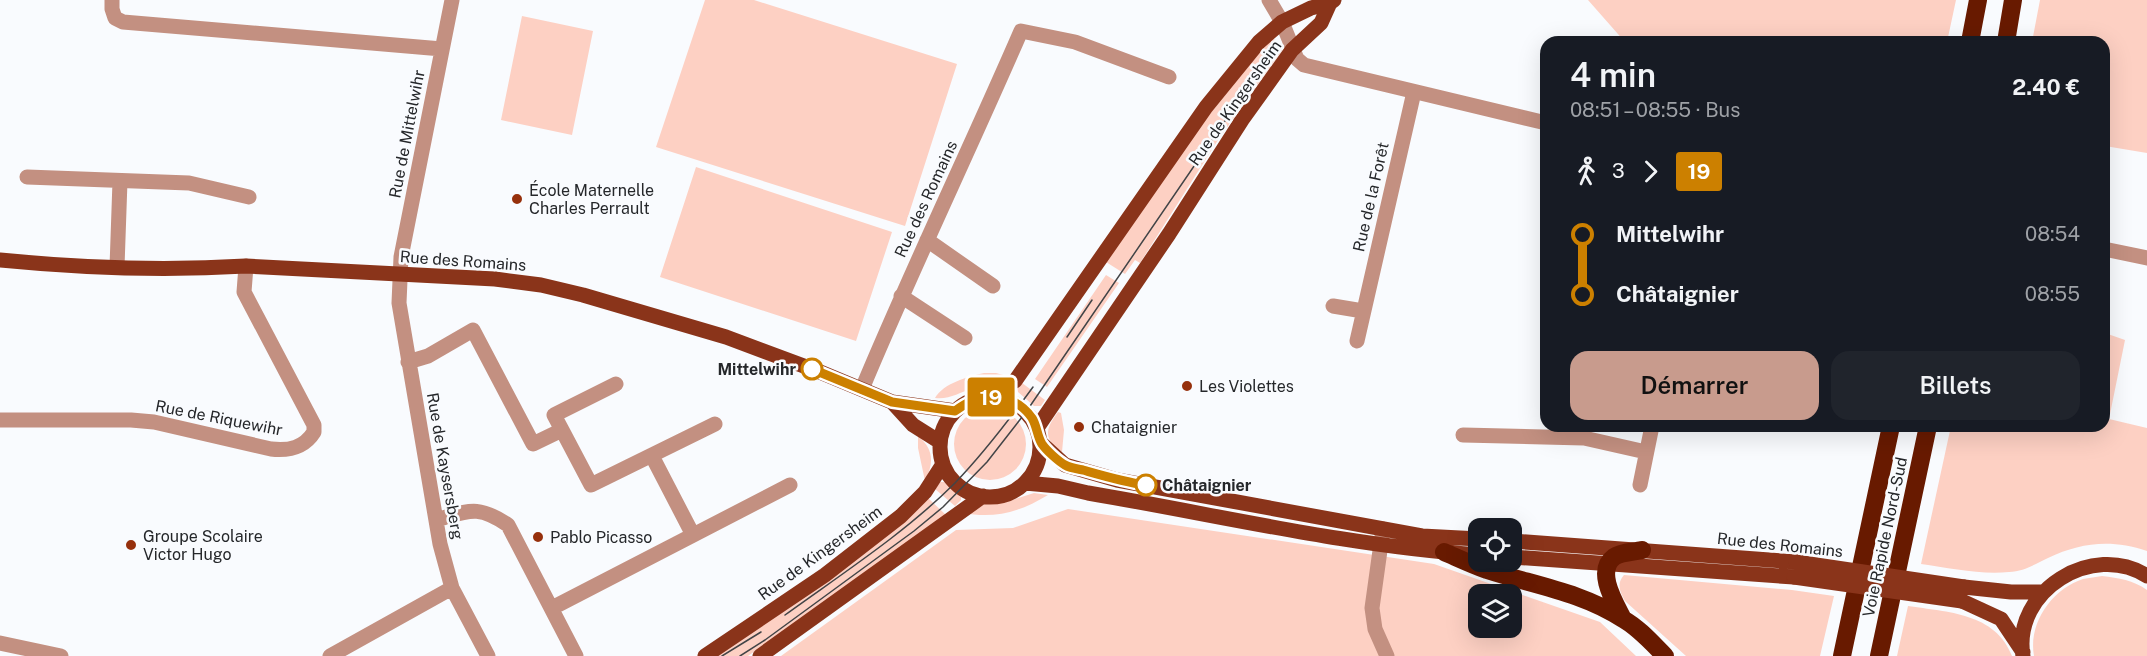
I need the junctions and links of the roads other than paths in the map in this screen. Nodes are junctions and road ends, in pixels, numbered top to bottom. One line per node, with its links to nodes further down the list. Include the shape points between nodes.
1 (112, 0): 10 (street, via 114,18 123,22)
2 (452, 0): 10 (street, Rue de Mittelwihr)
3 (1269, 0): 7 (street)
4 (1978, 0): 8 (highway)
5 (2013, 0): 9 (highway)
6 (1332, 2): 7 (main road, Rue de Kingersheim); 11 (main road, Rue de Kingersheim, via 1321,23)
7 (1282, 22): 11 (street); 34 (main road, Rue de Kingersheim, via 1259,42 1206,107 1015,381)
8 (1971, 36)
9 (2007, 36)
10 (442, 49): 24 (street, Rue de Mittelwihr)
11 (1292, 50): 13 (street, via 1297,59 1311,68); 44 (main road, Rue de Kingersheim, via 1242,120)
12 (1169, 77): 18 (street, Rue des Romains, via 1075,42 1021,31)
13 (1414, 92): 14 (street); 28 (street, Rue de la Forêt)
14 (1540, 122)
15 (27, 177): 16 (street)
16 (120, 181): 17 (street, via 189,183); 23 (street)
17 (249, 197)
18 (927, 240): 25 (street); 26 (street, Rue des Romains)
19 (2110, 250): 20 (street)
20 (2147, 258)
21 (0, 260): 23 (main road, Rue des Romains)
22 (246, 266): 23 (main road, Rue des Romains); 24 (main road, Rue des Romains); 37 (street, Rue de Riquewihr, via 244,292 314,425 314,432 304,444 291,450 271,449 131,420)
23 (117, 267)
24 (399, 274): 31 (street, Rue de Kaysersberg); 33 (main road, Rue des Romains, via 495,279 583,295 726,337)
25 (993, 286)
26 (901, 296): 29 (street); 33 (street, Rue des Romains)
27 (1334, 306): 28 (street)
28 (1363, 311): 30 (street, Rue de la Forêt)
29 (965, 338)
30 (1357, 340)
31 (408, 362): 39 (street, via 428,356 473,330 534,444); 53 (street, Rue de Kaysersberg)
32 (616, 384): 39 (street, via 554,415)
33 (862, 389): 35 (main road, Rue des Romains)
34 (988, 396): 36 (main road, via 965,403); 44 (main road, via 1019,406)
35 (892, 402): 36 (main road, Rue des Romains); 45 (main road, Rue des Romains, via 913,425)
36 (955, 411): 45 (main road)
37 (0, 420)
38 (715, 424): 47 (street)
39 (562, 430): 47 (street, via 591,485)
40 (1651, 432): 46 (street)
41 (1890, 432): 80 (highway, Voie Rapide Nord-Sud)
42 (1927, 432): 81 (highway, Voie Rapide Nord-Sud)
43 (1463, 435): 46 (street, via 1584,438)
44 (1039, 436): 49 (main road, via 1040,458); 55 (main road, via 1065,465 1117,480)
45 (940, 442): 48 (main road)
46 (1646, 452): 51 (street)
47 (652, 456): 54 (street)
48 (943, 464): 52 (main road, via 962,488); 76 (main road, Rue de Kingersheim, via 925,492 901,516 825,575)
49 (1025, 483): 52 (main road, via 1013,492); 55 (main road)
50 (790, 485): 54 (street)
51 (1640, 485)
52 (983, 496): 77 (main road)
53 (436, 520): 65 (street, Rue de Kaysersberg); 68 (street, via 473,510 491,513 508,525)
54 (693, 535): 68 (street)
55 (1382, 536): 56 (main road); 59 (main road); 78 (street, via 1372,608)
56 (1468, 538)
57 (1522, 542): 58 (main road, Rue des Romains)
58 (1642, 550): 62 (highway, via 1616,555); 63 (main road, Rue des Romains)
59 (1444, 552): 60 (main road); 69 (highway, via 1486,570 1557,589)
60 (1468, 554)
61 (1522, 558): 62 (main road, Rue des Romains)
62 (1608, 563): 63 (main road, Rue des Romains); 69 (highway, via 1607,587)
63 (1795, 570): 67 (main road, Rue des Romains, bridge)
64 (2147, 576): 66 (main road, via 2123,566 2080,568)
65 (452, 588): 72 (street); 74 (street, Rue de Kaysersberg)
66 (2044, 592): 67 (main road, Rue des Romains); 71 (main road, via 2024,630)
67 (1963, 594): 71 (main road, Rue des Romains, via 2001,619)
68 (552, 608): 75 (street)
69 (1623, 619): 79 (highway)
70 (0, 643): 73 (street)
71 (2023, 654)
72 (333, 655)
73 (61, 656)
74 (488, 656)
75 (576, 656)
76 (705, 656)
77 (760, 656)
78 (1388, 656)
79 (1665, 656)
80 (1842, 656)
81 (1879, 656)

